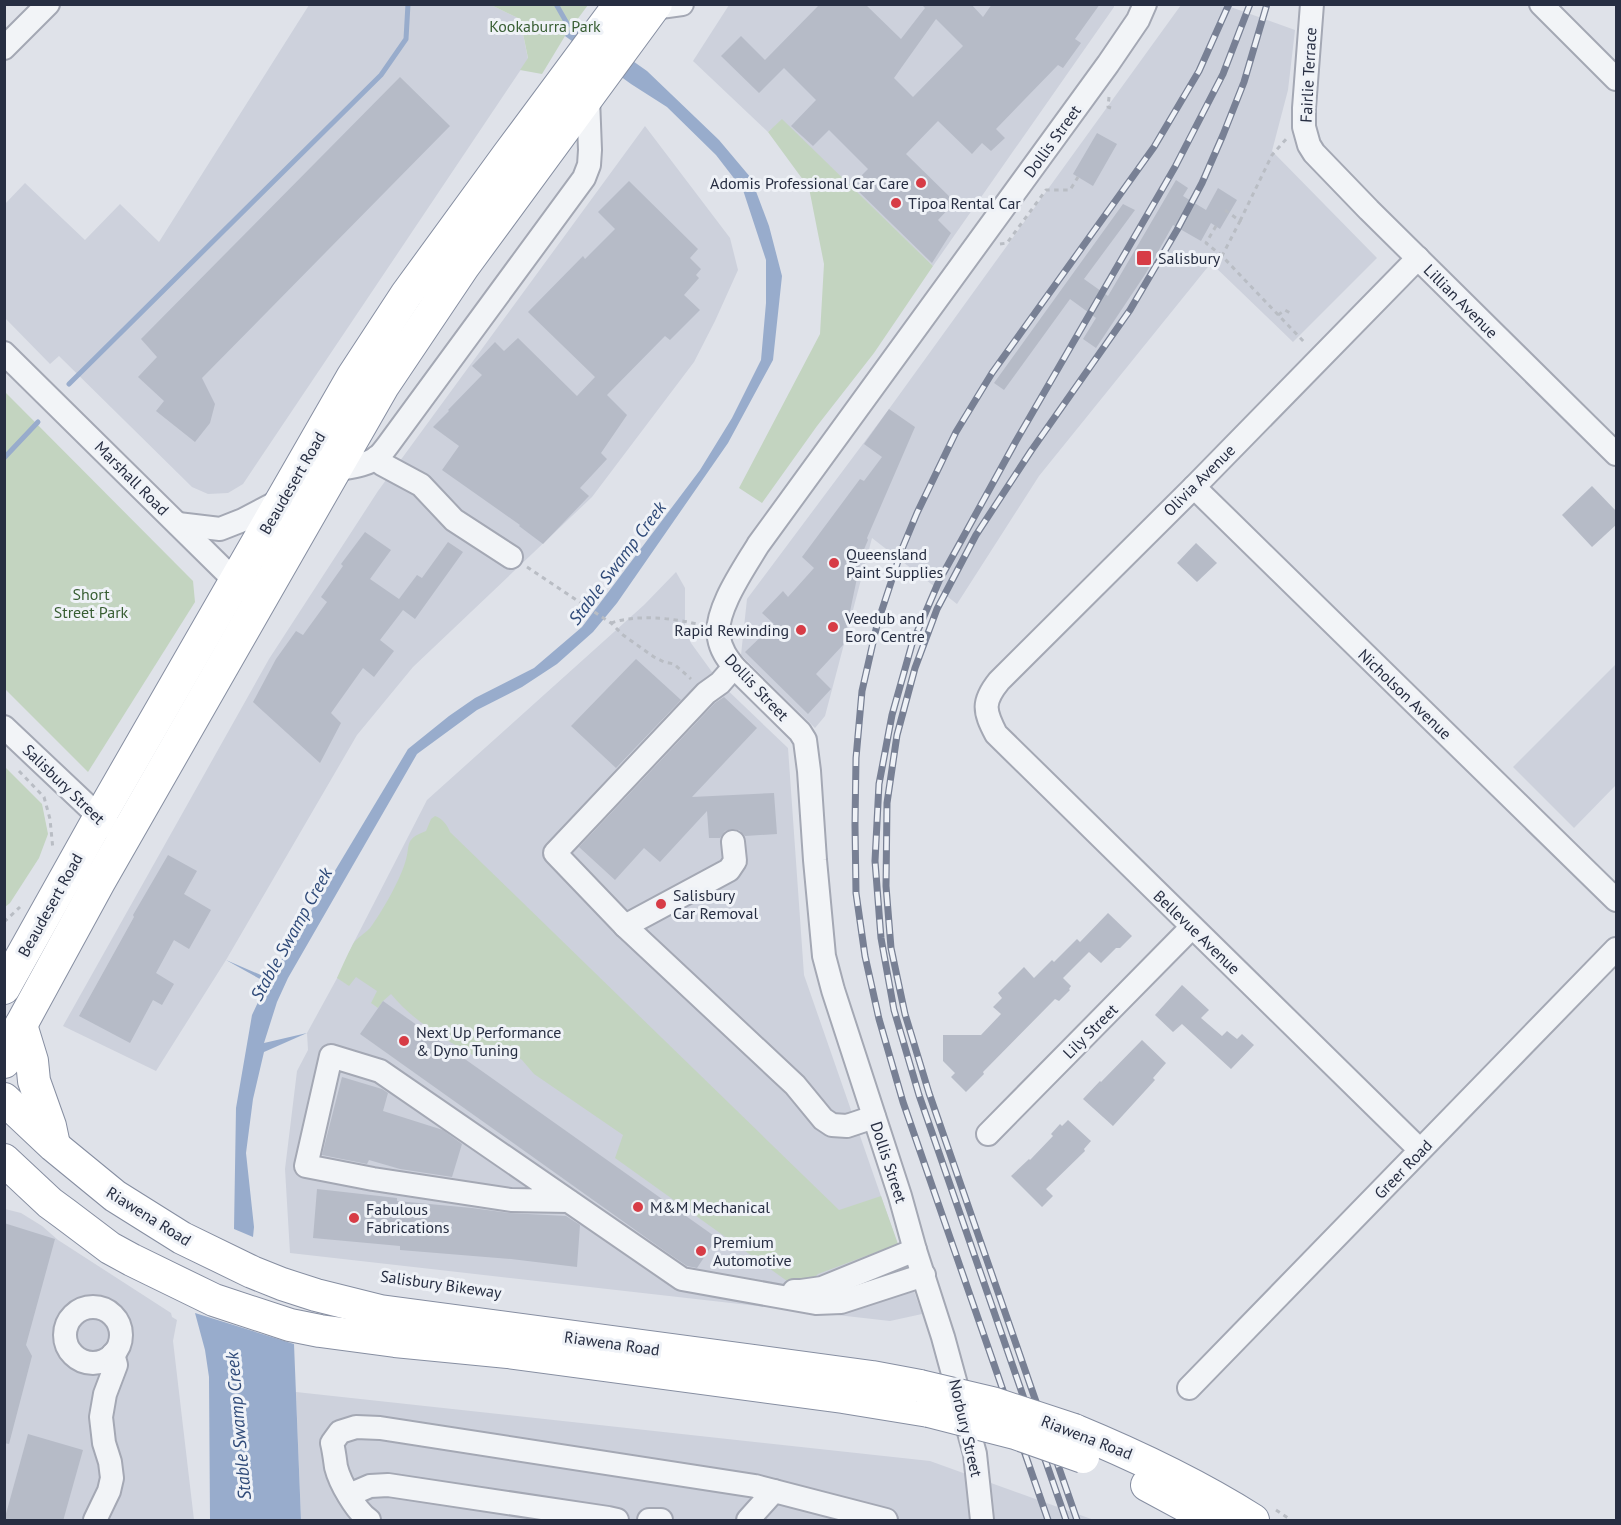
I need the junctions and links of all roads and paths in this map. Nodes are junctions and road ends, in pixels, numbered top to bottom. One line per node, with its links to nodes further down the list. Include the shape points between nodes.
1 (48, 4): 6 (street)
2 (1145, 4): 15 (street, Dollis Street, via 1108,64)
3 (1312, 4): 10 (street, Fairlie Terrace, via 1304,108)
4 (1540, 4): 7 (street)
5 (644, 10): 8 (highway, Beaudesert Road)
6 (4, 48)
7 (1617, 79)
8 (581, 90): 23 (street, Beaudesert Road, via 590,150 584,178); 24 (highway, Beaudesert Road, via 383,386); 26 (highway, Beaudesert Road, via 406,296 353,376)
9 (1288, 137): 13 (path, via 1272,154)
10 (1309, 145): 17 (street, Lillian Avenue)
11 (1078, 177): 15 (path, via 1070,190 1046,190 1007,243 993,245 985,256)
12 (1225, 210): 13 (path)
13 (1240, 221): 16 (path)
14 (1216, 226): 16 (path, via 1206,243)
15 (974, 248): 32 (street, Dollis Street, via 758,545 733,586)
16 (1222, 256): 19 (path)
17 (1418, 258): 22 (street, Lillian Avenue); 25 (street, Olivia Avenue)
18 (1292, 314): 19 (path, via 1284,310)
19 (1278, 315): 20 (path)
20 (1308, 346)
21 (4, 353): 27 (street, Marshall Road)
22 (1617, 454)
23 (377, 457): 24 (street, Beaudesert Road); 28 (street, via 382,464 421,485 454,520)
24 (334, 470): 30 (highway, Beaudesert Road)
25 (1194, 487): 35 (street, Olivia Avenue, via 999,681); 42 (street, Nicholson Avenue)
26 (284, 499): 27 (street, via 220,529); 29 (highway, Beaudesert Road)
27 (178, 524): 29 (street, Marshall Road)
28 (511, 557): 31 (path)
29 (236, 580): 30 (street, Marshall Road); 38 (highway, Beaudesert Road)
30 (260, 601): 39 (highway, Beaudesert Road)
31 (611, 623): 32 (path, via 648,618); 34 (path, via 654,657 674,664)
32 (719, 629): 33 (street, Dollis Street, via 725,655)
33 (734, 667): 34 (street); 53 (street, Dollis Street, via 805,740 824,956)
34 (706, 693): 45 (street, via 555,853)
35 (987, 706): 46 (street, Bellevue Avenue, via 988,719 996,734)
36 (4, 727): 37 (street, Salisbury Street)
37 (24, 745): 38 (street, Salisbury Street); 41 (path, via 14,758 15,766 44,797)
38 (99, 818): 39 (street, Salisbury Street); 47 (highway, Beaudesert Road)
39 (124, 840): 50 (highway, Beaudesert Road)
40 (733, 842): 45 (street, via 735,861 729,870)
41 (54, 852)
42 (1617, 900)
43 (21, 906): 44 (path)
44 (4, 922)
45 (625, 926): 53 (street, via 795,1086 823,1119 832,1125 847,1125)
46 (1192, 927): 54 (street, Lily Street); 56 (street, Bellevue Avenue)
47 (18, 942): 49 (highway, Beaudesert Road)
48 (1617, 949): 56 (street, Greer Road)
49 (4, 988)
50 (21, 1025): 51 (highway, Beaudesert Road); 55 (highway)
51 (4, 1062)
52 (4, 1099): 55 (highway, Riawena Road)
53 (874, 1117): 61 (street, Dollis Street)
54 (987, 1134)
55 (54, 1146): 67 (highway, Riawena Road, via 115,1196 182,1238 252,1272 316,1295 380,1311 872,1377)
56 (1420, 1150): 66 (street, Greer Road)
57 (4, 1160): 60 (highway, Riawena Road)
58 (4, 1192): 60 (highway)
59 (569, 1201): 59 (street, via 511,1200 306,1166 331,1056 380,1071); 63 (street)
60 (50, 1203): 67 (highway, Riawena Road, via 110,1248 150,1270 214,1300 290,1325 854,1398)
61 (915, 1250): 62 (street, Dollis Street); 63 (street, via 822,1287 801,1291)
62 (924, 1275): 63 (street, via 841,1302 816,1303); 64 (street, Dollis Street)
63 (682, 1279)
64 (943, 1337): 78 (street, Norbury Street, via 975,1454)
65 (113, 1354): 71 (street, via 116,1365 101,1417 112,1478)
66 (1189, 1388)
67 (925, 1398): 68 (highway, Riawena Road, bridge, via 1015,1433)
68 (1079, 1444): 79 (highway, Riawena Road); 80 (highway, Riawena Road, via 1152,1463)
69 (774, 1491): 70 (street, via 356,1427 340,1432 332,1443 337,1470); 76 (street); 77 (street)
70 (348, 1495): 72 (street); 73 (street, via 370,1486 388,1485)
71 (94, 1521)
72 (369, 1521)
73 (617, 1521)
74 (649, 1521): 75 (street)
75 (661, 1521)
76 (748, 1521)
77 (886, 1521)
78 (982, 1521)
79 (1212, 1521)
80 (1253, 1521)

